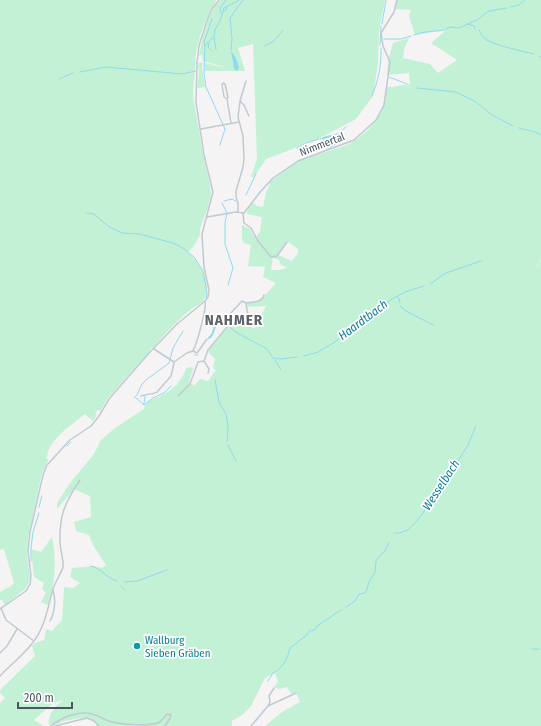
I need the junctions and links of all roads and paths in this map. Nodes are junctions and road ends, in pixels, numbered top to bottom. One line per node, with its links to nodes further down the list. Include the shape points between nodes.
1 (219, 0): 9 (street, via 206,23 198,50 195,95)
2 (397, 0): 11 (street, Nimmertal, via 391,19 381,33 390,62 384,105 376,120 354,140 298,161 273,178)
3 (246, 81): 5 (street)
4 (227, 99): 4 (street, via 228,96 223,83 224,97); 8 (street)
5 (240, 101): 6 (street); 7 (street)
6 (249, 116)
7 (239, 122): 8 (street); 10 (street, via 243,136 244,159 236,191)
8 (231, 124): 9 (street)
9 (201, 129): 12 (street, via 213,192)
10 (238, 212): 11 (street); 12 (street)
11 (243, 213): 13 (street, via 244,224 251,228 271,257 277,256)
12 (206, 217): 15 (street, via 202,234 209,292)
13 (287, 242)
14 (264, 295): 16 (street, via 260,300)
15 (205, 301): 17 (street); 21 (street)
16 (246, 303): 18 (street, via 241,301); 19 (street)
17 (204, 315): 18 (street, via 216,319); 22 (street)
18 (228, 316): 23 (street, via 227,327 208,350)
19 (248, 317)
20 (207, 339): 22 (street, via 197,353)
21 (154, 349): 24 (street); 30 (street, via 109,399 91,426 70,440 47,465 30,532 30,584 26,591)
22 (193, 351): 24 (street)
23 (204, 361): 25 (street, via 209,369); 27 (street, via 198,362 190,384)
24 (174, 362): 26 (street, via 171,376 157,392)
25 (208, 373)
26 (141, 396)
27 (178, 396)
28 (80, 480): 29 (street, via 61,518 63,565)
29 (53, 589): 31 (street, via 54,608); 33 (street, via 41,628)
30 (1, 608): 32 (street, via 6,620)
31 (50, 621)
32 (17, 629): 33 (street); 34 (street)
33 (34, 641): 35 (street)
34 (0, 653)
35 (0, 676)
36 (274, 688): 38 (street, via 269,696)
37 (296, 693): 38 (street)
38 (268, 706): 45 (street)
39 (62, 723): 41 (street); 42 (street); 43 (street, via 87,718)
40 (51, 726): 44 (street, via 76,714 85,713 128,726 158,724 167,714 171,715)
41 (55, 726)
42 (65, 726)
43 (99, 726)
44 (165, 726)
45 (251, 726)

